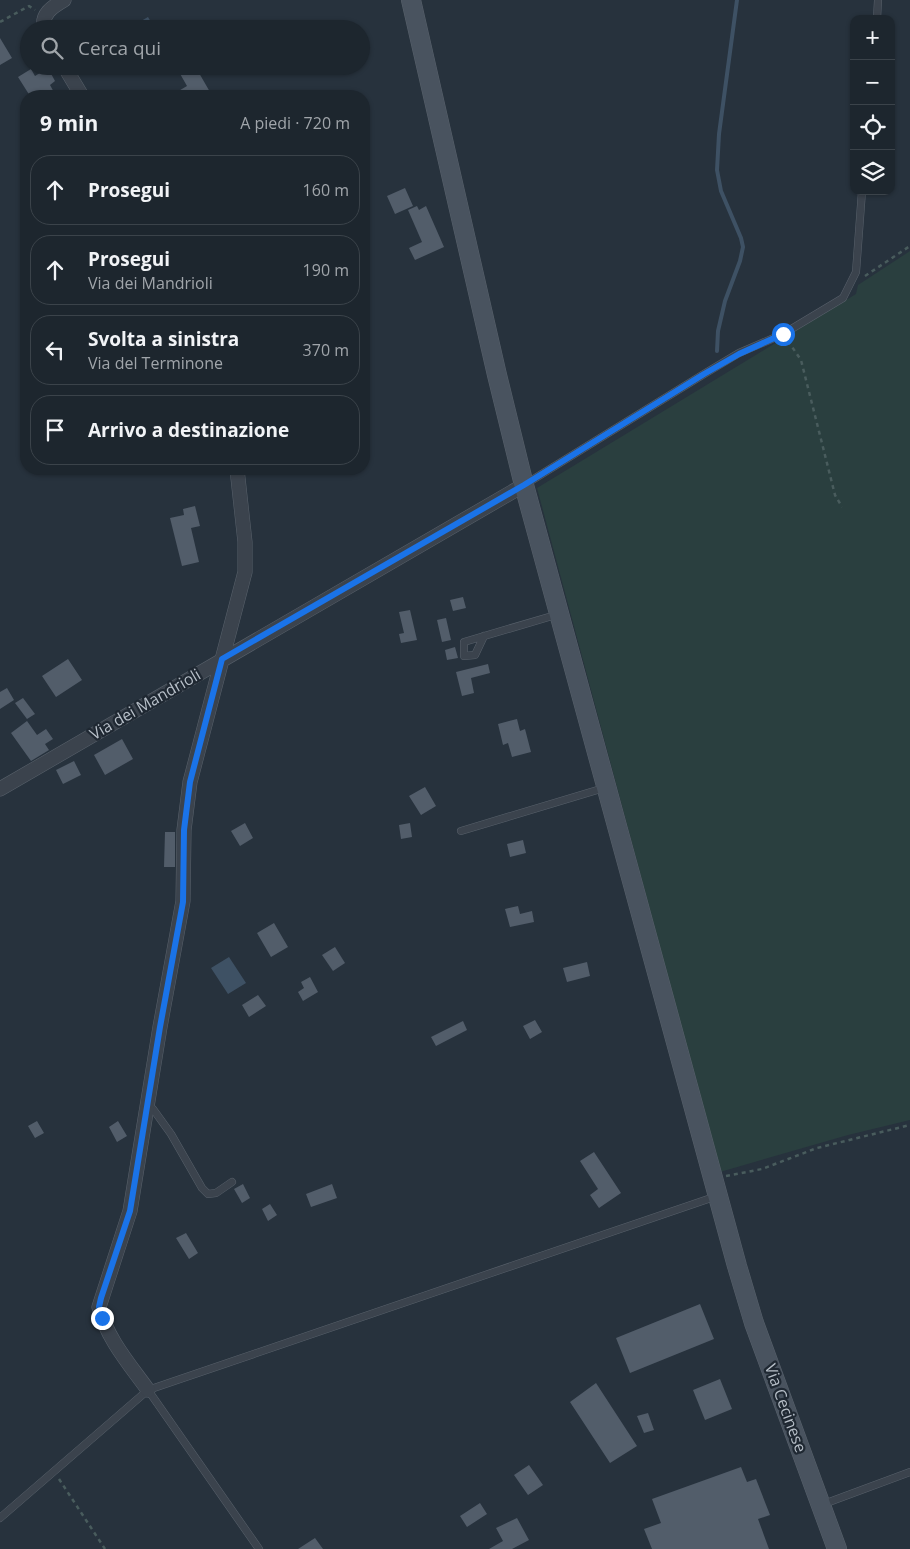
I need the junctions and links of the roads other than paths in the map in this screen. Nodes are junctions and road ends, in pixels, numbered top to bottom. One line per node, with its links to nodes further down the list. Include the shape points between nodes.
1 (64, 0): 5 (street, via 48,10)
2 (411, 0): 10 (main road, Via Cecinese)
3 (878, 0): 4 (lane)
4 (877, 15)
5 (45, 20)
6 (69, 75): 7 (street)
7 (78, 90)
8 (862, 195): 10 (lane, via 856,272 843,298 783,334 704,374)
9 (237, 475): 13 (street, via 245,572)
10 (524, 485): 11 (main road, Via Cecinese); 13 (street, Via dei Mandrioli)
11 (560, 614): 12 (lane); 14 (main road, Via Cecinese)
12 (484, 636)
13 (222, 659): 15 (street, Via dei Mandrioli); 20 (street, via 190,782 184,830 183,902 130,1211 99,1307 123,1356)
14 (607, 787): 16 (lane); 19 (main road, Via Cecinese)
15 (0, 789)
16 (461, 831)
17 (153, 1109): 18 (lane, via 208,1194 216,1193)
18 (232, 1182)
19 (715, 1187): 20 (lane); 22 (main road, Via Cecinese, via 754,1323)
20 (148, 1390): 23 (lane); 24 (lane)
21 (910, 1472): 22 (lane)
22 (821, 1505): 25 (main road, Via Cecinese)
23 (0, 1518)
24 (259, 1549)
25 (837, 1549)

